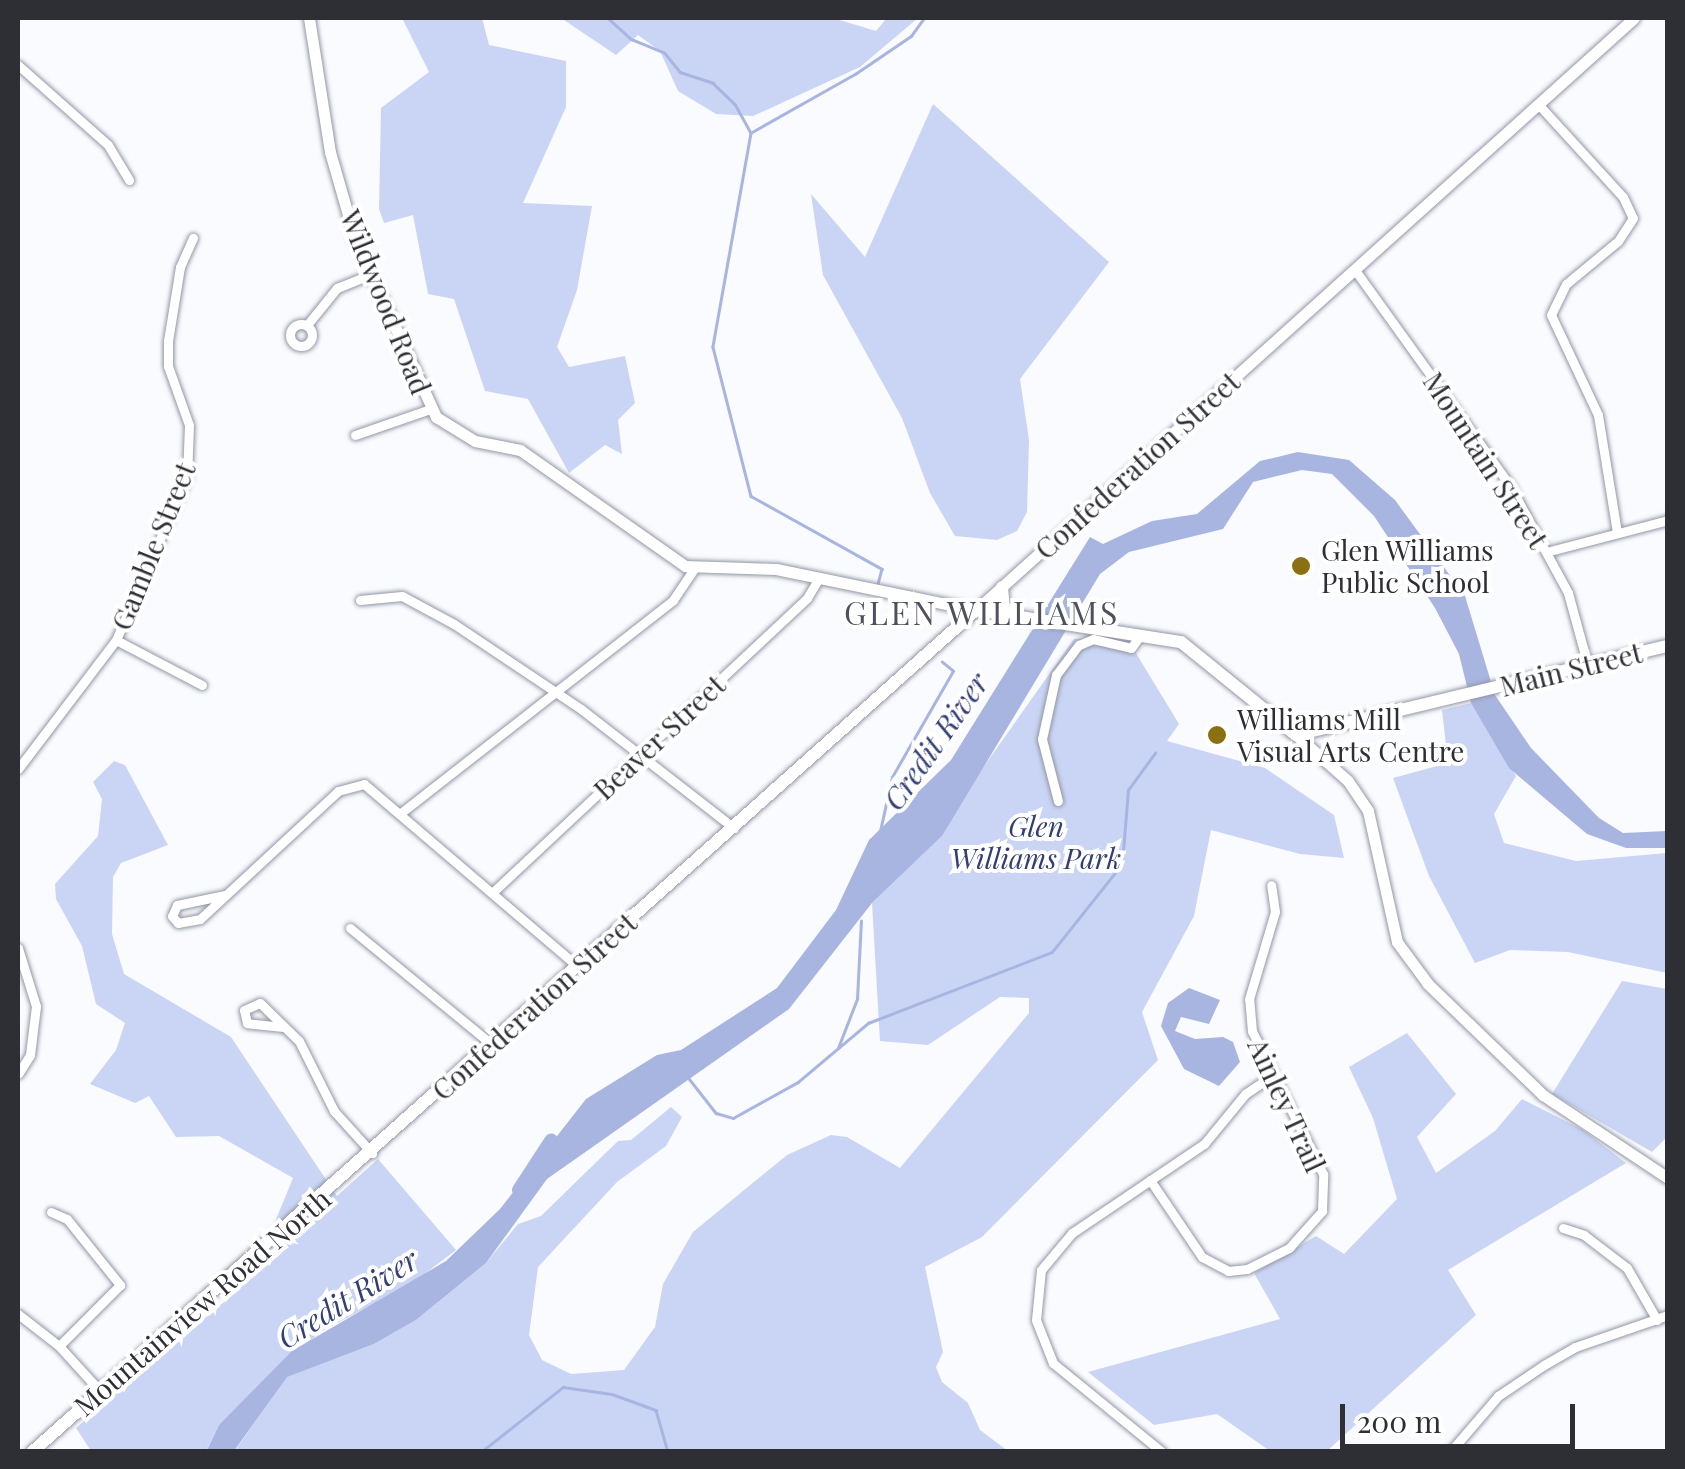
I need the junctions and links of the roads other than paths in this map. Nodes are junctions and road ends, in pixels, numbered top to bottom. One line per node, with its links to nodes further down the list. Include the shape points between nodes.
1 (309, 18): 8 (street, Wildwood Road, via 330,152)
2 (1634, 18): 4 (street, Confederation Street)
3 (18, 66): 5 (street, via 108,145)
4 (1538, 104): 7 (street, Confederation Street); 13 (street, via 1623,196 1633,218 1618,241 1566,284 1551,316 1598,415)
5 (129, 180)
6 (193, 238): 22 (street, Gamble Street, via 180,266 167,354 189,424 190,466)
7 (1355, 270): 14 (street, Mountain Street, via 1483,446); 17 (street, Confederation Street)
8 (369, 275): 9 (street, via 338,288); 10 (street, Wildwood Road)
9 (307, 326)
10 (430, 409): 11 (street); 15 (street, Wildwood Road, via 450,430 520,450 660,555)
11 (355, 435)
12 (1668, 520): 13 (street)
13 (1617, 532): 14 (street)
14 (1546, 552): 24 (street, Mountain Street, via 1576,615)
15 (694, 569): 16 (street, Wildwood Road, via 776,569); 26 (street, via 673,600)
16 (820, 578): 19 (street, Wildwood Road); 28 (street, Beaver Street, via 808,598)
17 (1002, 587): 19 (street, Confederation Street); 20 (main road, via 1004,608)
18 (360, 600): 26 (street, via 390,594 414,601)
19 (976, 610): 20 (main road); 32 (main road, Confederation Street)
20 (1030, 618): 21 (main road)
21 (1142, 634): 27 (main road, via 1196,650); 30 (street, via 1132,648 1093,639 1056,675 1042,729)
22 (116, 640): 25 (street); 29 (street, Gamble Street)
23 (1668, 646): 24 (main road, Main Street)
24 (1588, 666): 27 (main road, Main Street)
25 (202, 685)
26 (555, 694): 28 (street); 31 (street)
27 (1296, 735): 44 (street, via 1348,781 1368,811 1397,942 1428,984 1543,1094)
28 (641, 754): 32 (street); 34 (street, Beaver Street)
29 (18, 769)
30 (1058, 801)
31 (402, 812): 34 (street); 35 (street, via 358,783 338,791)
32 (734, 828): 38 (main road, Confederation Street)
33 (1271, 884): 42 (street, Ainley Trail, via 1274,912 1249,999 1252,1031)
34 (493, 892): 38 (street)
35 (224, 896): 35 (street, via 177,905 172,916 178,923 200,920)
36 (350, 928): 40 (street)
37 (18, 948): 41 (street, via 36,1006 30,1054)
38 (578, 967): 40 (main road, Confederation Street)
39 (284, 1027): 43 (street, via 298,1040 334,1111)
40 (490, 1044): 43 (main road, Confederation Street)
41 (18, 1074)
42 (1272, 1074): 45 (street, via 1245,1094 1204,1144); 45 (street, Ainley Trail, via 1323,1174 1322,1211 1308,1234 1247,1269 1228,1271 1202,1256)
43 (372, 1153): 51 (main road, Mountainview Road North)
44 (1668, 1178)
45 (1150, 1180): 53 (street, via 1059,1245 1040,1270 1035,1306 1053,1364)
46 (51, 1212): 50 (street, via 67,1218 120,1285)
47 (1562, 1228): 49 (street, via 1584,1234 1627,1268)
48 (18, 1314): 50 (street)
49 (1662, 1318): 54 (street, via 1574,1347 1544,1365 1498,1396)
50 (58, 1346): 51 (street)
51 (99, 1390): 52 (main road, Mountainview Road North)
52 (32, 1452)
53 (1162, 1452)
54 (1450, 1452)

